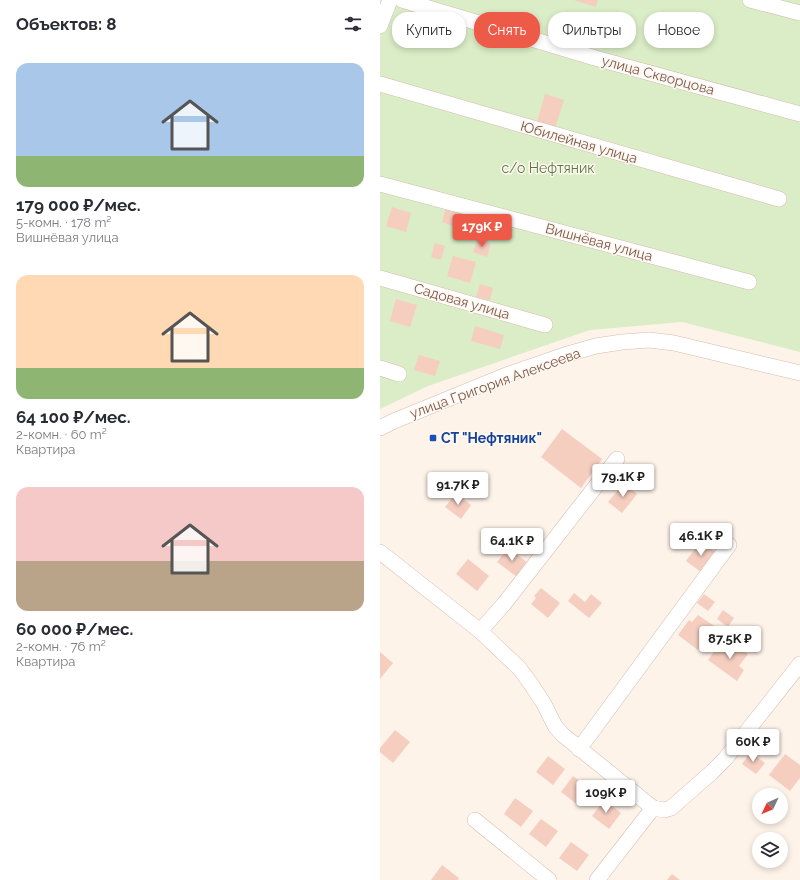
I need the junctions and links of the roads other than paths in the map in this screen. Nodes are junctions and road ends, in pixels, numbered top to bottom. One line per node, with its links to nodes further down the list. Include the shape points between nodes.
1 (390, 0): 5 (street)
2 (402, 0): 7 (street, улица Скворцова, via 595,58)
3 (750, 0): 4 (street)
4 (800, 13)
5 (380, 26)
6 (380, 84): 9 (street, Юбилейная улица)
7 (800, 114)
8 (380, 184): 11 (street, Вишнёвая улица)
9 (779, 199)
10 (380, 278): 12 (street, Садовая улица)
11 (749, 282)
12 (544, 325)
13 (380, 368): 15 (street)
14 (800, 373): 16 (street, улица Григория Алексеева, via 674,343 649,340 622,342 564,355 509,374)
15 (399, 374)
16 (380, 428)
17 (617, 460): 20 (street)
18 (728, 545): 22 (street)
19 (380, 552): 20 (street)
20 (480, 631): 22 (street, via 519,668 544,704 555,726)
21 (800, 664): 23 (street, via 712,772 670,808)
22 (579, 749): 23 (street)
23 (653, 808): 26 (street)
24 (475, 820): 25 (street)
25 (549, 880)
26 (597, 880)

